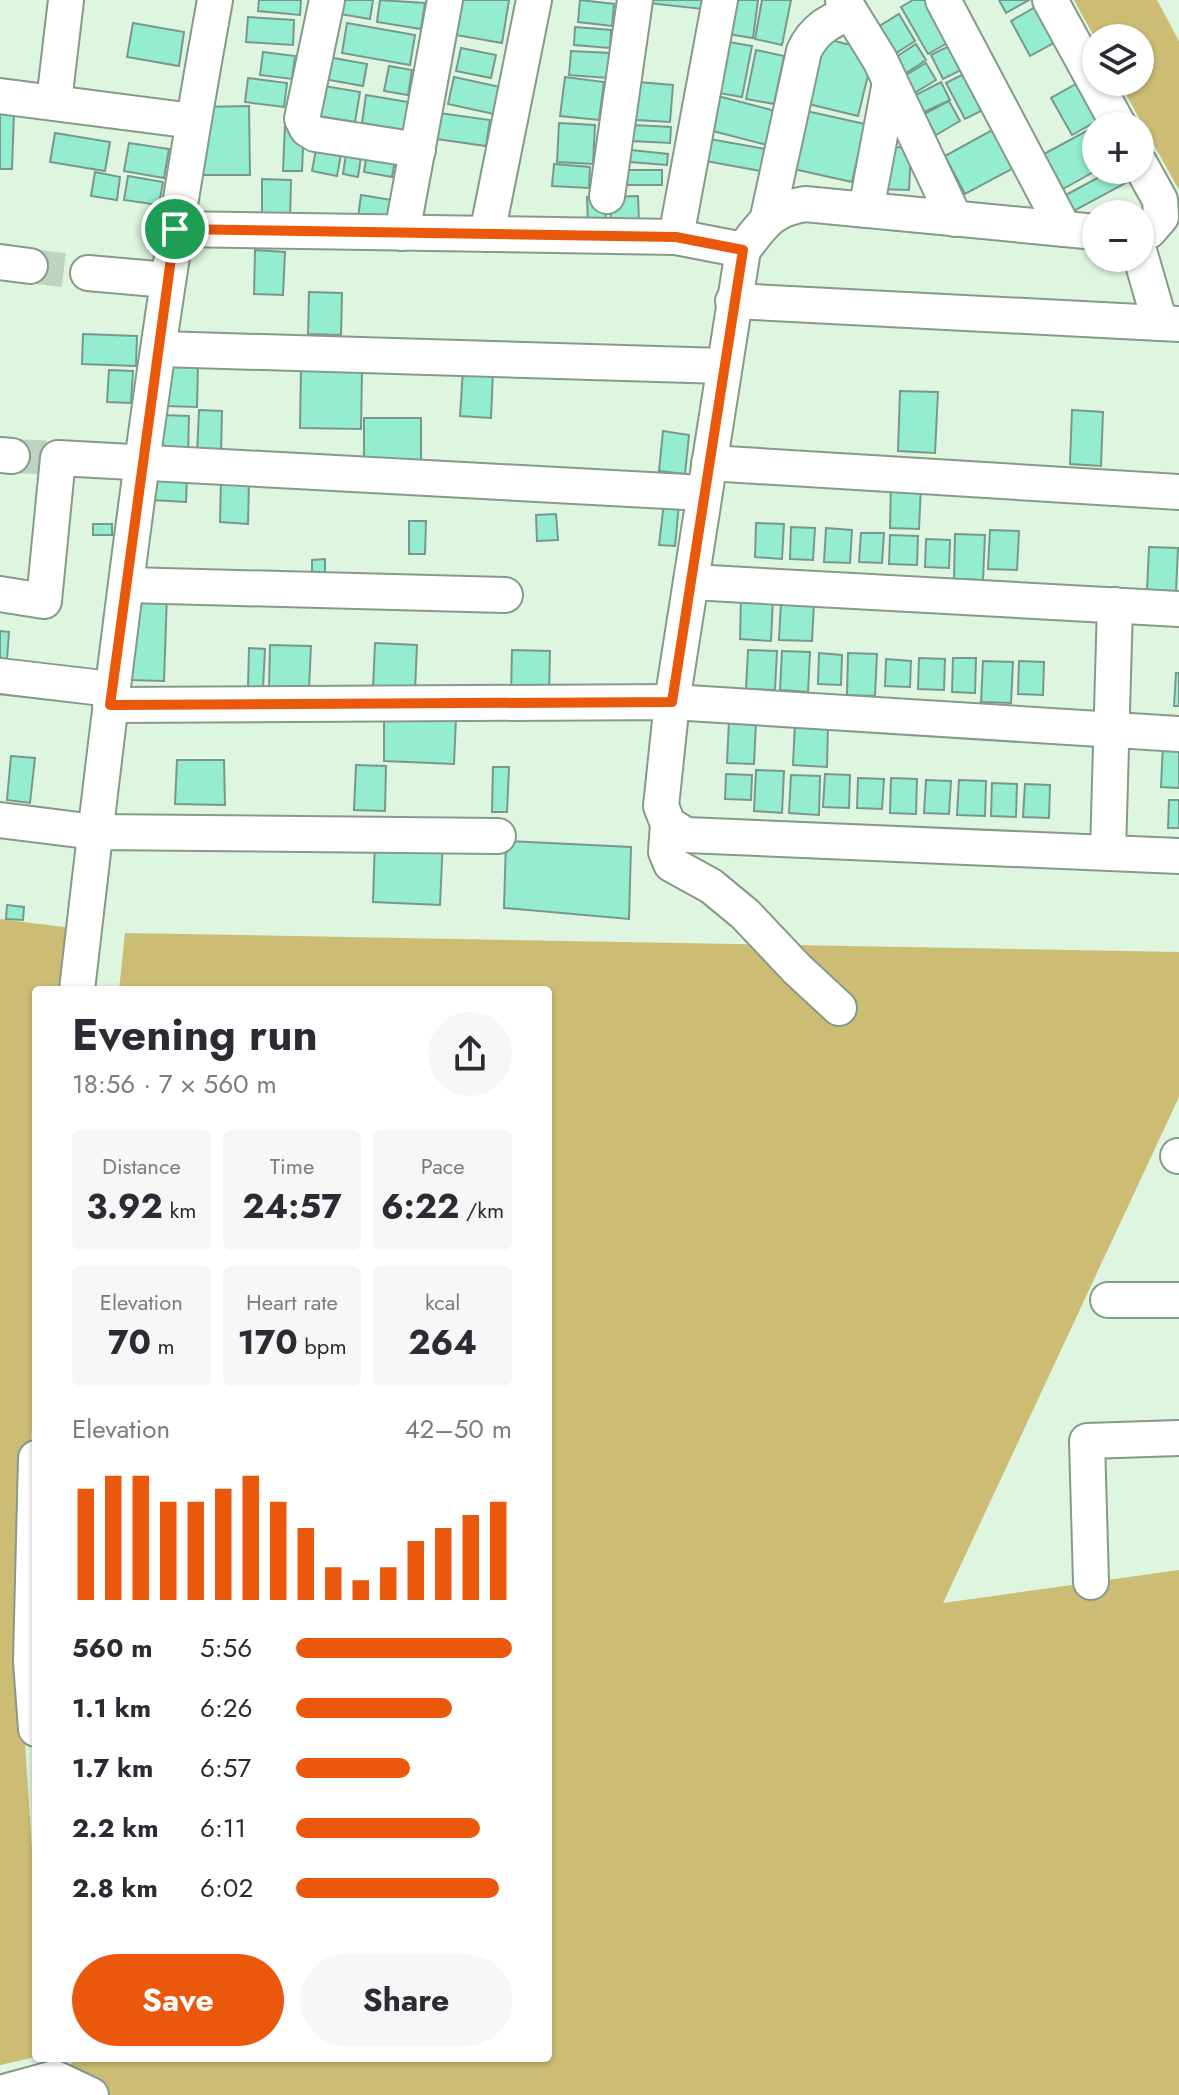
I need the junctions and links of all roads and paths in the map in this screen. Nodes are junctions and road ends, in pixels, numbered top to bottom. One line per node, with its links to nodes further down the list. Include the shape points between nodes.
1 (66, 0): 13 (street)
2 (215, 0): 15 (street)
3 (327, 0): 16 (street, via 302,119 307,129)
4 (445, 0): 16 (street)
5 (534, 0): 26 (street)
6 (635, 0): 18 (street)
7 (720, 0): 27 (street)
8 (943, 0): 24 (street)
9 (1050, 0): 14 (street)
10 (846, 6): 11 (street); 20 (street, via 811,35 804,51)
11 (890, 82): 19 (street); 21 (street)
12 (0, 96): 13 (street)
13 (54, 102): 15 (street)
14 (1111, 112)
15 (193, 121): 23 (street)
16 (418, 150): 25 (street)
17 (1151, 184): 22 (street, via 1160,200 1161,217)
18 (607, 196)
19 (866, 210): 20 (street, via 805,204); 21 (street)
20 (768, 217): 28 (street)
21 (955, 219): 24 (street)
22 (1154, 225)
23 (175, 229): 25 (street); 31 (street)
24 (1080, 230)
25 (402, 233): 26 (street)
26 (487, 234): 27 (street)
27 (676, 237): 28 (street)
28 (743, 250): 32 (street)
29 (1148, 272): 33 (street)
30 (88, 273): 31 (street)
31 (167, 280): 34 (street)
32 (733, 301): 33 (street); 35 (street)
33 (1170, 324)
34 (160, 349): 35 (street); 36 (street)
35 (723, 366): 37 (street)
36 (143, 463): 37 (street); 40 (street); 41 (street, via 58,458 44,601)
37 (706, 478): 38 (street); 39 (street)
38 (1179, 492)
39 (691, 582): 43 (street); 47 (street)
40 (128, 585): 42 (street); 46 (street)
41 (0, 594)
42 (505, 595)
43 (1115, 605): 44 (street); 48 (street)
44 (1179, 609)
45 (1, 684): 46 (street)
46 (110, 697): 47 (street); 52 (street)
47 (672, 702): 48 (street); 51 (street, via 661,806)
48 (1111, 729): 49 (street); 54 (street)
49 (1179, 734)
50 (0, 820): 52 (street)
51 (668, 824): 54 (street, via 686,835); 57 (street, via 666,852 671,864 711,886 745,914)
52 (95, 832): 53 (street); 56 (street)
53 (498, 836)
54 (1108, 852): 55 (street)
55 (1179, 856)
56 (77, 986)
57 (839, 1008)
58 (1108, 1300): 59 (street)
59 (1179, 1300)
60 (1179, 1438): 61 (street, via 1087,1441)
61 (1091, 1582)
62 (32, 1635): 63 (street)
63 (32, 1675)
64 (58, 2068): 65 (street); 66 (street)
65 (0, 2093)
66 (91, 2095)

